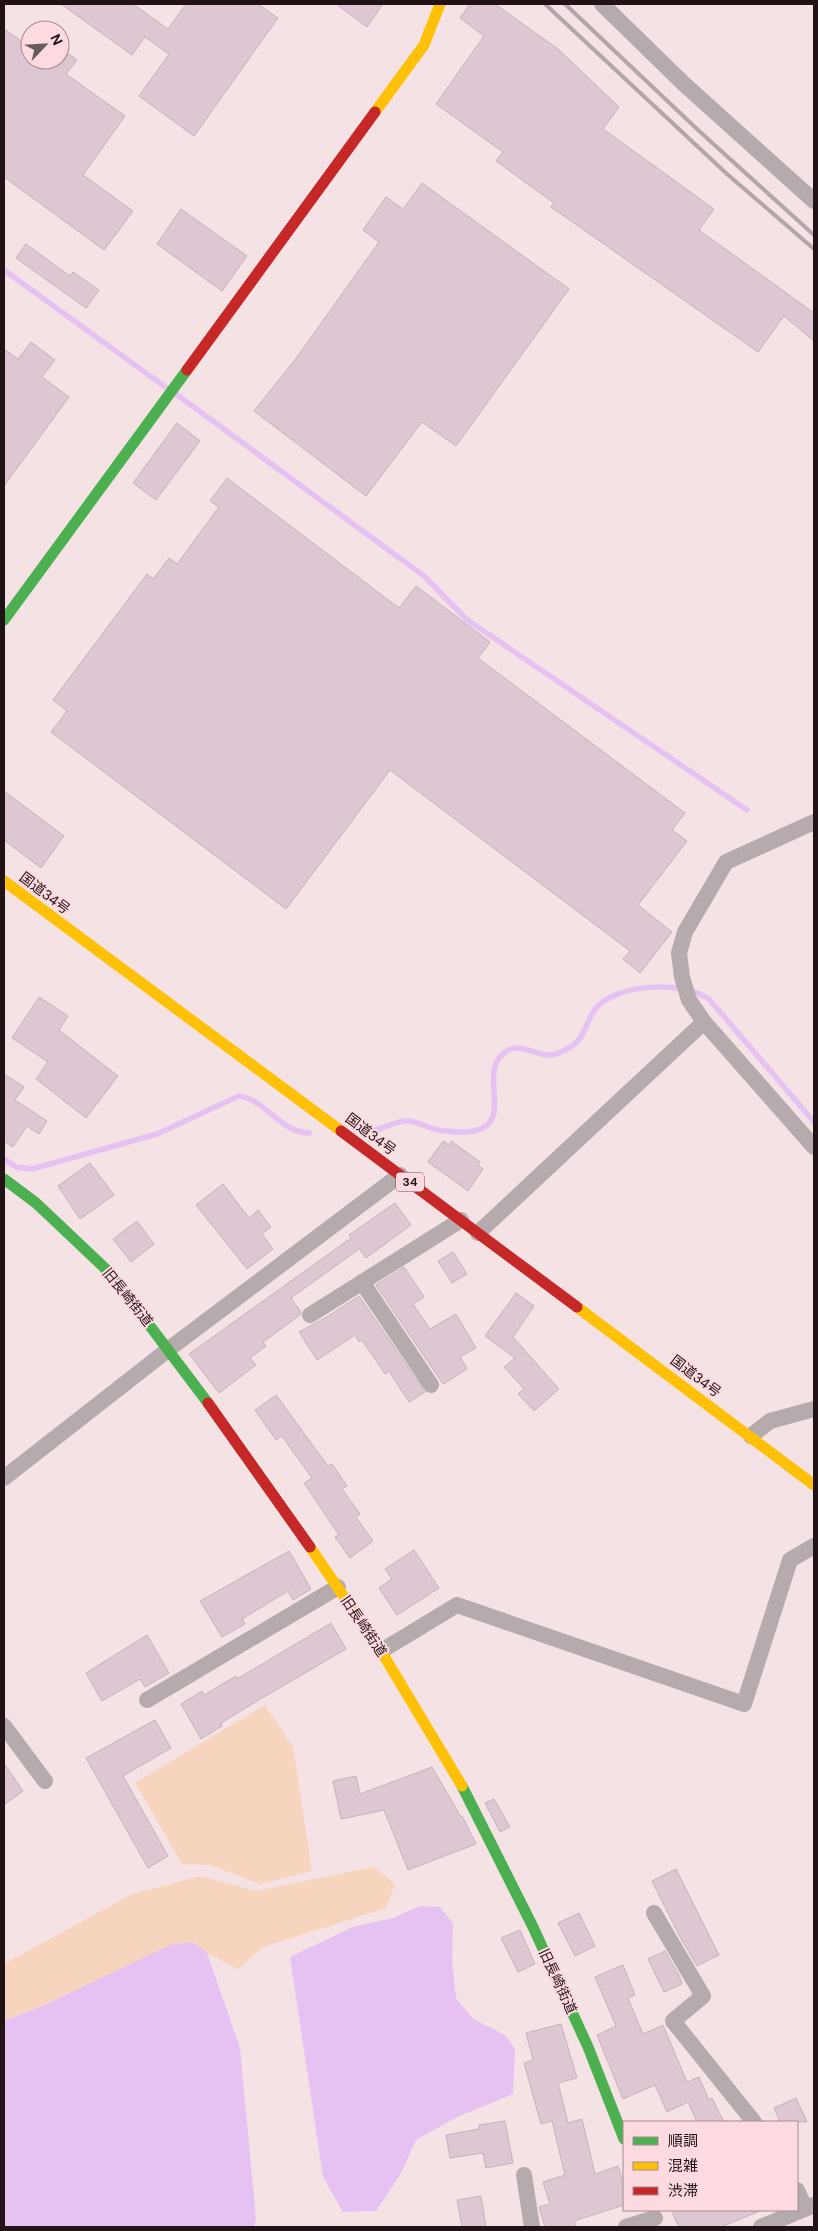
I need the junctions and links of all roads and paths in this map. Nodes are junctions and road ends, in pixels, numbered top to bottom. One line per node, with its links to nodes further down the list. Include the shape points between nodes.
1 (440, 4): 4 (main road, via 424,45)
2 (602, 4): 3 (street, via 684,84)
3 (814, 201)
4 (4, 620)
5 (814, 822): 7 (street, via 726,862 684,932 679,953 682,977 689,1000)
6 (4, 881): 9 (main road, 国道34号 / 34)
7 (704, 1022): 8 (street); 12 (street)
8 (814, 1147)
9 (400, 1175): 11 (main road, 国道34号 / 34); 15 (street)
10 (4, 1179): 15 (main road, 旧長崎街道, via 36,1203 110,1273)
11 (461, 1220): 12 (main road, 国道34号 / 34); 13 (street)
12 (478, 1233): 18 (main road, 国道34号 / 34)
13 (362, 1282): 14 (street); 16 (street)
14 (310, 1315)
15 (169, 1349): 19 (street); 22 (main road, 旧長崎街道)
16 (431, 1384)
17 (814, 1409): 18 (street, via 770,1422)
18 (751, 1436): 20 (main road, 国道34号 / 34)
19 (4, 1478)
20 (814, 1485)
21 (814, 1546): 23 (street, via 790,1560 744,1704 457,1605)
22 (338, 1587): 23 (main road, 旧長崎街道); 24 (street)
23 (381, 1651): 29 (main road, 旧長崎街道, via 458,1778 533,1927 588,2047)
24 (147, 1700)
25 (4, 1726): 26 (street)
26 (45, 1781)
27 (654, 1913): 28 (street, via 703,1996 673,2021)
28 (753, 2121)
29 (623, 2136)
30 (524, 2176): 34 (street)
31 (798, 2191): 32 (street)
32 (810, 2207): 36 (street)
33 (655, 2218): 35 (street)
34 (532, 2227)
35 (626, 2227)
36 (761, 2227)

